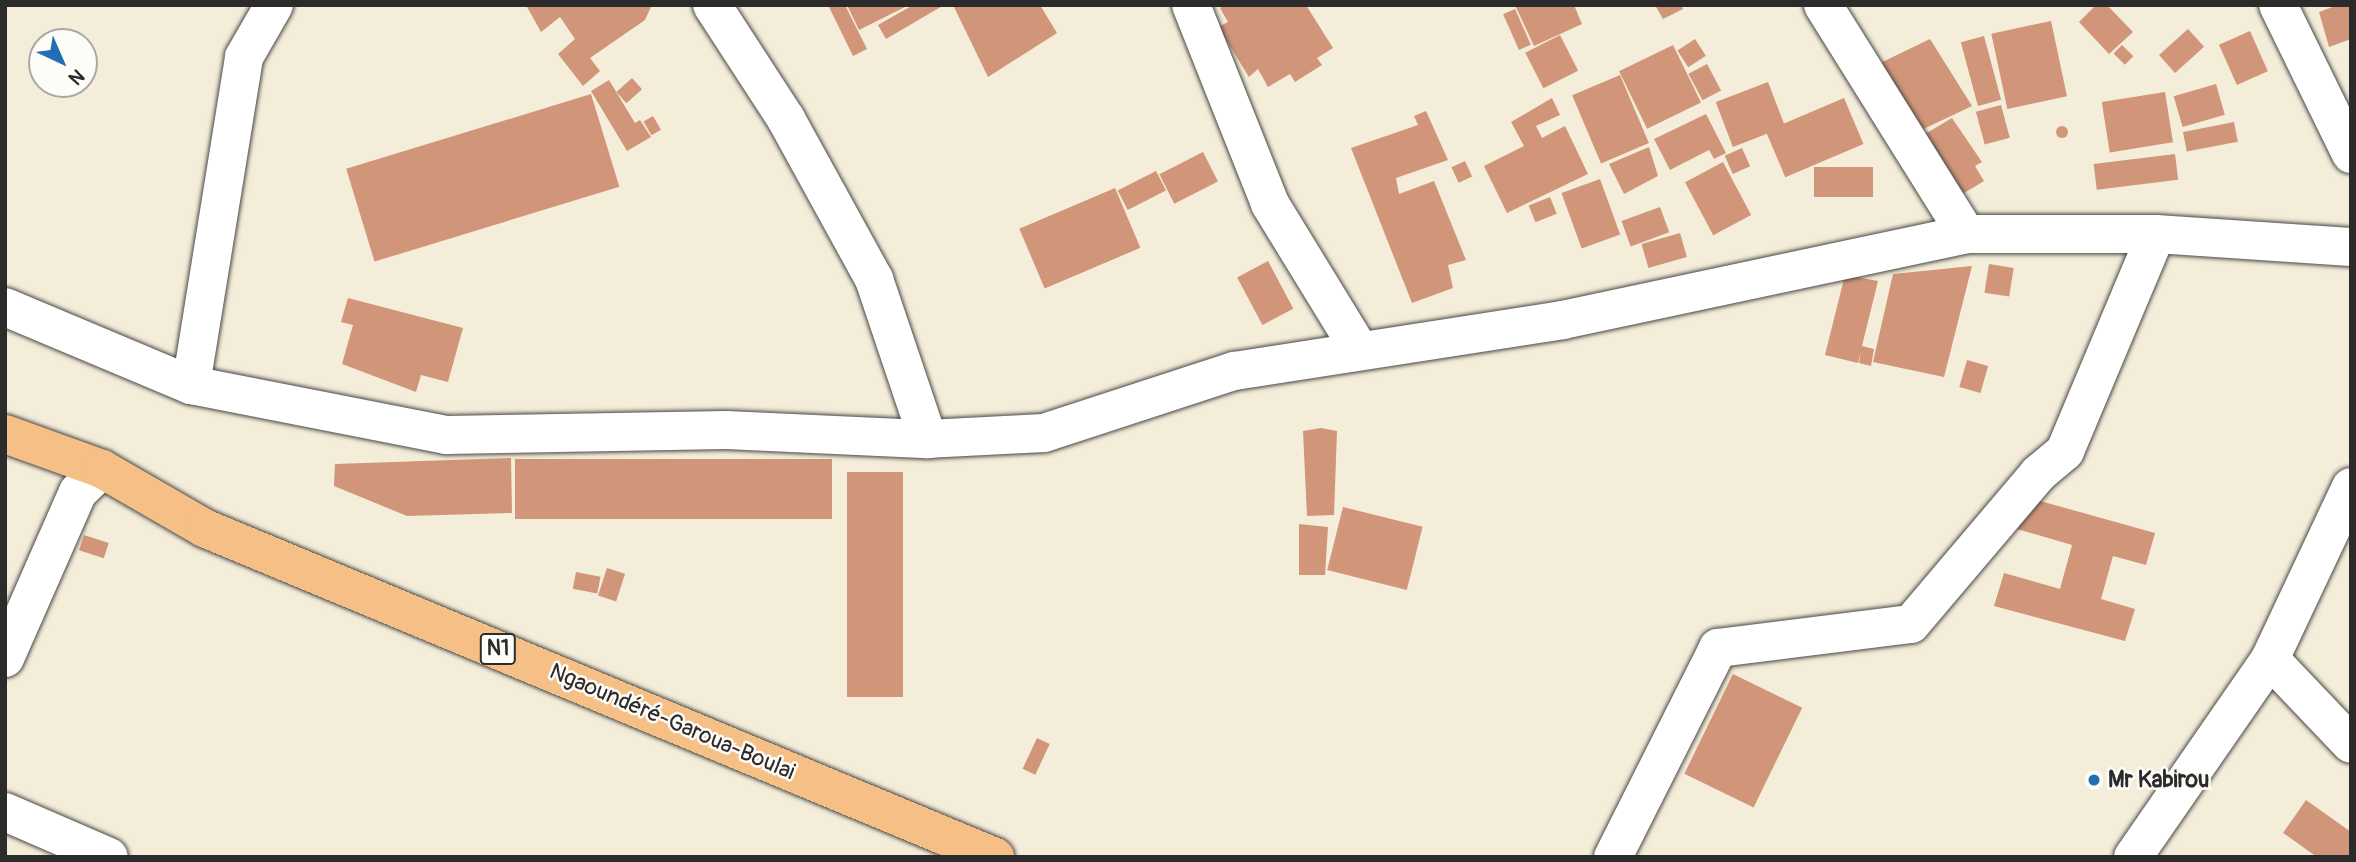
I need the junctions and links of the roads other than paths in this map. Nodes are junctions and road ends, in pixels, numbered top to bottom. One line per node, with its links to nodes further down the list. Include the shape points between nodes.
1 (274, 5): 12 (street, via 244,57)
2 (712, 5): 14 (street, via 786,119 874,279)
3 (1191, 5): 11 (street, via 1270,204)
4 (1823, 5): 7 (street)
5 (2278, 5): 6 (street)
6 (2351, 154)
7 (1966, 234): 8 (street); 11 (street, via 1563,320)
8 (2156, 234): 9 (street); 23 (street, via 2065,451 2038,474 1911,624 1718,648)
9 (2351, 247)
10 (5, 307): 12 (street)
11 (1360, 351): 14 (street, via 1234,371 1044,433)
12 (191, 385): 14 (street, via 446,435 726,430)
13 (5, 434): 15 (highway, Ngaoundéré-Garoua-Boulai / N1)
14 (928, 439)
15 (102, 469): 17 (street, via 78,492); 22 (highway, Ngaoundéré-Garoua-Boulai / N1, via 204,528)
16 (2351, 487): 18 (street)
17 (5, 658)
18 (2270, 659): 19 (street); 24 (street)
19 (2351, 744)
20 (5, 812): 21 (street)
21 (108, 857)
22 (995, 857)
23 (1613, 857)
24 (2133, 857)

